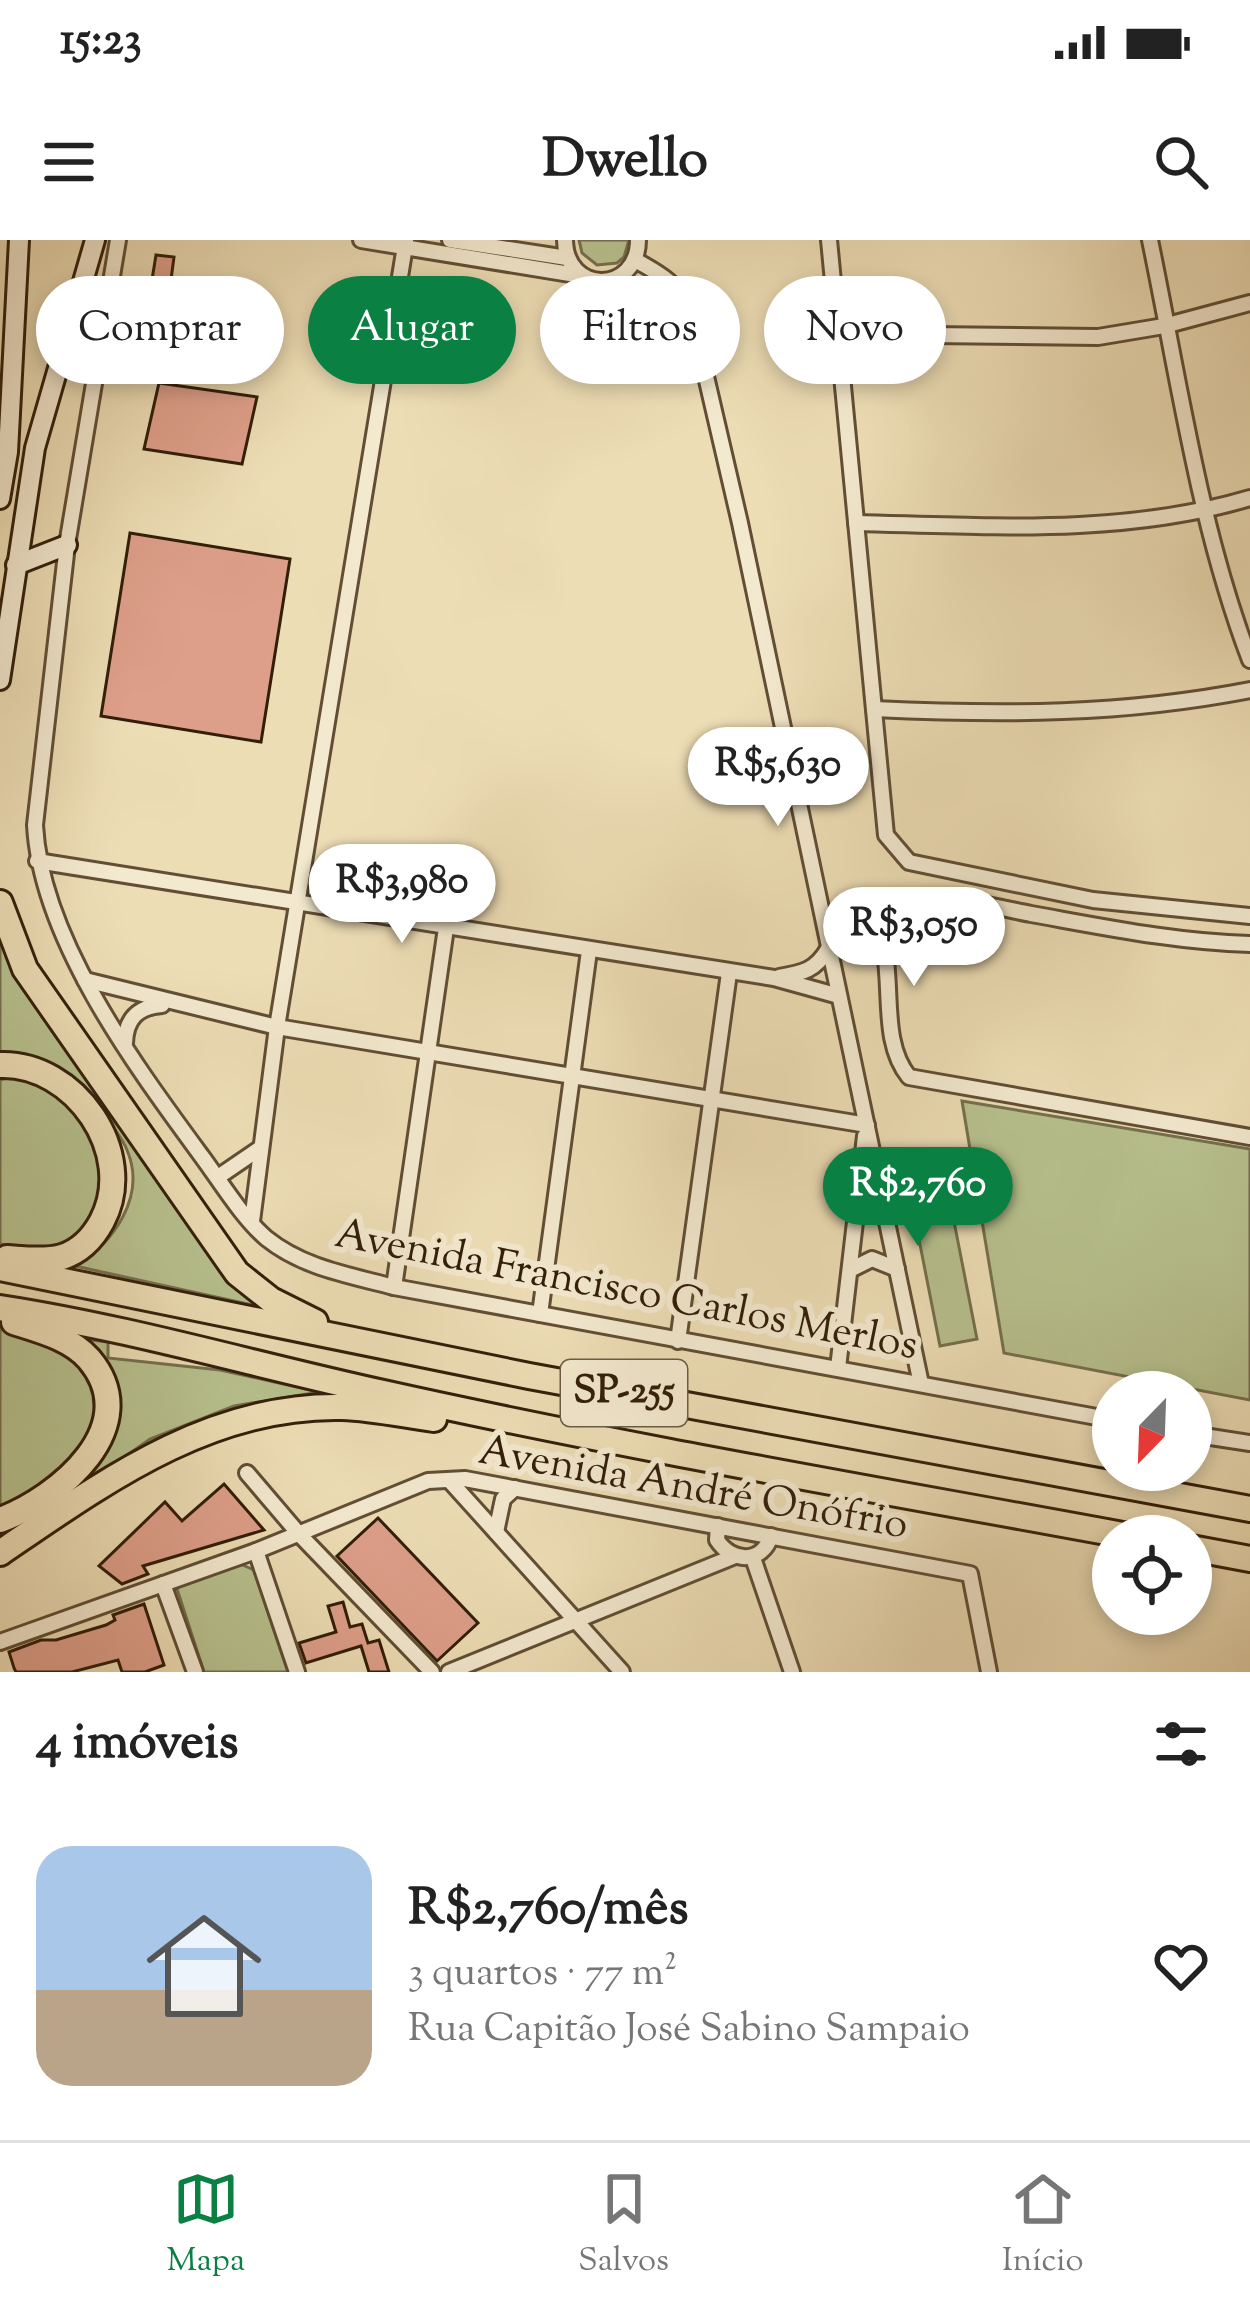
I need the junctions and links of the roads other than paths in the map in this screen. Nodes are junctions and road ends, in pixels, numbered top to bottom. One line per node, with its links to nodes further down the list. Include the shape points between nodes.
1 (20, 240): 21 (main road)
2 (94, 240): 25 (main road, via 35,448)
3 (118, 240): 24 (street, Avenida Francisco Carlos Merlos)
4 (361, 240): 10 (street)
5 (450, 240): 11 (street)
6 (565, 240): 11 (street)
7 (638, 240): 12 (street)
8 (829, 240): 15 (street)
9 (1150, 240): 17 (street)
10 (406, 244): 13 (street); 32 (street)
11 (567, 258): 13 (street)
12 (635, 260): 14 (street); 36 (street, via 667,277 692,316)
13 (582, 276)
14 (620, 276)
15 (833, 276)
16 (1250, 303): 17 (street)
17 (1164, 326): 18 (street, via 1052,340); 22 (street)
18 (946, 337)
19 (843, 384): 23 (street)
20 (1250, 498): 22 (street)
21 (0, 499)
22 (1207, 508): 23 (street, via 1034,526); 26 (street)
23 (856, 523): 29 (street)
24 (67, 545): 25 (main road); 30 (street, Avenida Francisco Carlos Merlos)
25 (16, 565): 27 (main road)
26 (1250, 660)
27 (0, 680)
28 (1250, 690): 29 (street, via 1058,714)
29 (874, 709): 33 (street, via 886,835 909,862 1094,900)
30 (37, 861): 32 (street); 40 (street, Avenida Francisco Carlos Merlos)
31 (0, 903): 63 (highway, via 25,969 237,1273 308,1319)
32 (297, 903): 34 (street); 43 (street)
33 (1250, 916)
34 (446, 928): 37 (street); 45 (street)
35 (1250, 944): 50 (street, via 913,899 900,908 884,944 893,1044 909,1077)
36 (828, 949): 39 (street, via 820,964); 41 (street)
37 (589, 951): 38 (street); 47 (street)
38 (728, 973): 39 (street); 48 (street)
39 (774, 978): 41 (street)
40 (86, 980): 42 (street); 44 (street, Avenida Francisco Carlos Merlos)
41 (839, 996): 49 (street)
42 (178, 1004): 43 (street); 44 (street, via 139,1010)
43 (277, 1027): 45 (street); 51 (street)
44 (125, 1043): 52 (street, Avenida Francisco Carlos Merlos)
45 (428, 1052): 47 (street); 58 (street)
46 (0, 1065): 54 (highway, via 34,1067 67,1087 103,1135 113,1173 107,1210 78,1251 57,1259)
47 (572, 1076): 48 (street); 60 (street)
48 (711, 1099): 49 (street); 62 (street)
49 (867, 1125): 56 (street); 57 (street)
50 (1250, 1137)
51 (259, 1149): 52 (street); 53 (street)
52 (218, 1178): 53 (street, Avenida Francisco Carlos Merlos)
53 (252, 1221): 58 (street, Avenida Francisco Carlos Merlos, via 300,1262)
54 (0, 1258)
55 (0, 1268): 63 (highway, SP-255)
56 (897, 1269): 57 (street, via 872,1259); 65 (street)
57 (850, 1270): 64 (street)
58 (394, 1287): 60 (street, Avenida Francisco Carlos Merlos)
59 (0, 1308): 68 (highway, SP-255)
60 (540, 1315): 62 (street, Avenida Francisco Carlos Merlos)
61 (0, 1318): 74 (highway, via 71,1344 100,1376 106,1398 105,1424 77,1473)
62 (678, 1341): 64 (street, Avenida Francisco Carlos Merlos)
63 (445, 1358): 73 (highway, SP-255)
64 (838, 1368): 65 (street, Avenida Francisco Carlos Merlos)
65 (920, 1384): 66 (street, Avenida Francisco Carlos Merlos)
66 (1092, 1416)
67 (1212, 1437): 69 (street)
68 (615, 1442): 76 (highway, SP-255); 82 (highway, via 344,1407 249,1417 148,1456)
69 (1250, 1443)
70 (247, 1473): 78 (street)
71 (449, 1480): 72 (street, Avenida André Onófrio); 77 (street); 78 (street, Avenida André Onófrio, via 428,1481)
72 (515, 1488): 75 (street, Avenida André Onófrio); 77 (street, via 503,1499)
73 (1250, 1509)
74 (0, 1520)
75 (718, 1526): 79 (street, Avenida André Onófrio); 83 (street)
76 (1092, 1529)
77 (496, 1532): 87 (street)
78 (299, 1534): 80 (street, Avenida André Onófrio); 91 (street)
79 (771, 1536): 84 (street); 95 (street, Avenida André Onófrio, via 970,1574)
80 (256, 1552): 86 (street, Avenida André Onófrio); 90 (street)
81 (1212, 1552): 85 (highway)
82 (0, 1553)
83 (726, 1555): 84 (street); 87 (street)
84 (753, 1558): 94 (street)
85 (1250, 1558)
86 (163, 1584): 88 (street, Avenida André Onófrio); 89 (street)
87 (577, 1621): 92 (street); 93 (street)
88 (0, 1642)
89 (195, 1672)
90 (297, 1672)
91 (432, 1672)
92 (449, 1672)
93 (622, 1672)
94 (791, 1672)
95 (989, 1672)

